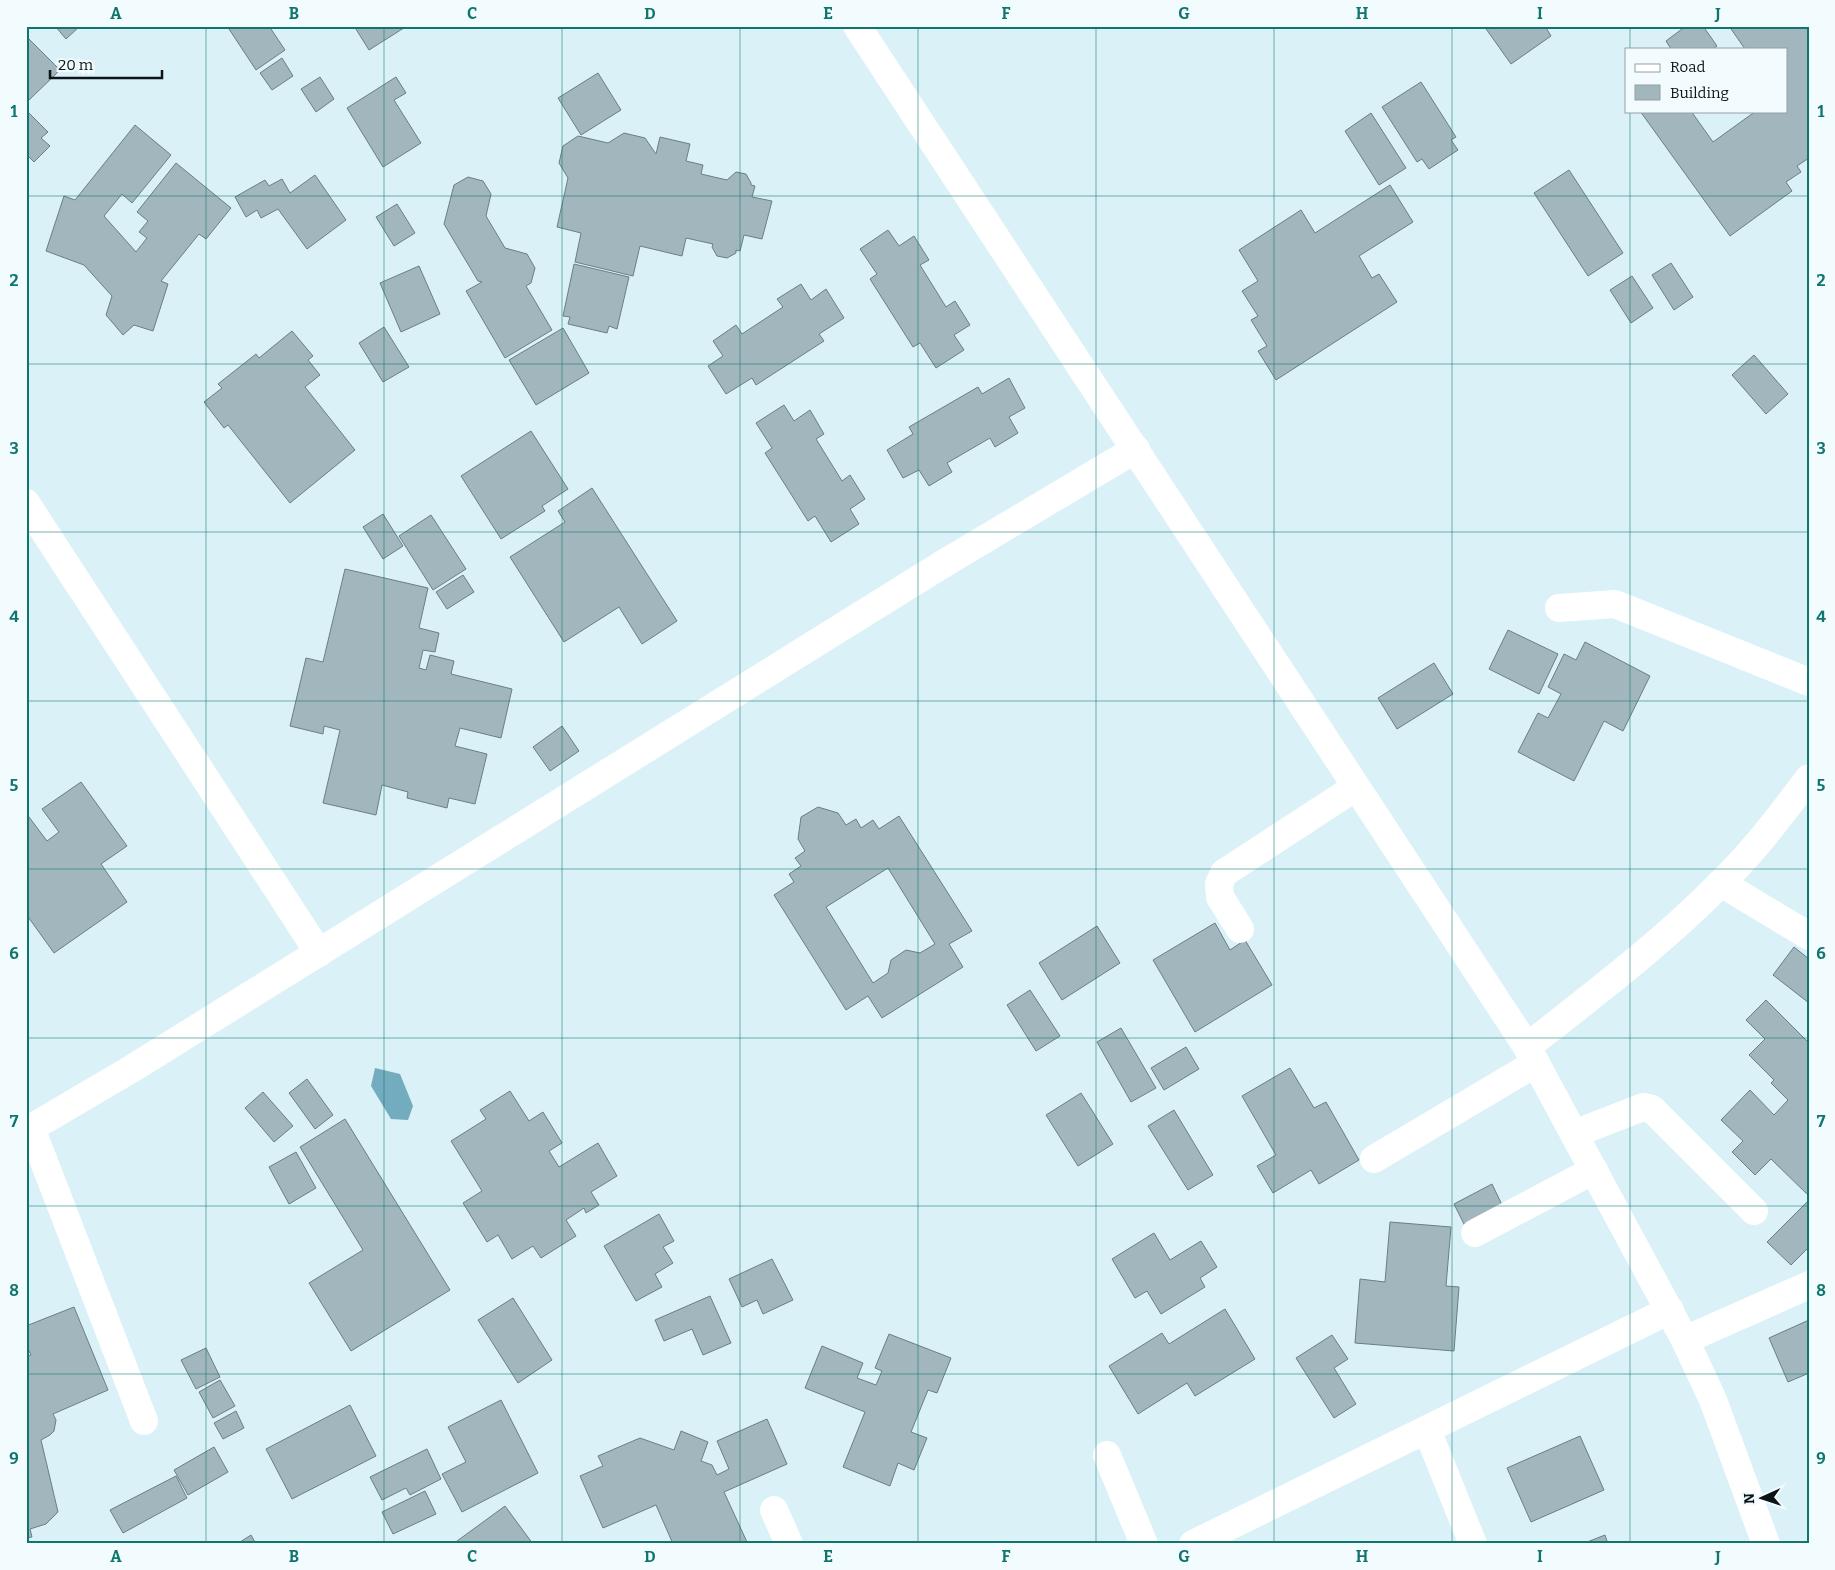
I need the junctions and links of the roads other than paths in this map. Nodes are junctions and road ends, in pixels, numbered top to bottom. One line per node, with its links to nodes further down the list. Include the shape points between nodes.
1 (856, 26): 2 (street)
2 (1136, 449): 7 (street); 11 (street, via 943,564)
3 (26, 503): 11 (street)
4 (1559, 608): 5 (street, via 1615,604)
5 (1809, 682)
6 (1809, 778): 8 (street, via 1765,835)
7 (1356, 787): 9 (street, via 1224,873 1219,884 1220,897); 12 (street)
8 (1721, 883): 10 (street); 12 (street)
9 (1240, 929)
10 (1809, 936)
11 (319, 953): 13 (street)
12 (1531, 1055): 14 (street); 15 (street)
13 (29, 1129): 22 (street)
14 (1574, 1134): 16 (street); 17 (street, via 1643,1108 1652,1109)
15 (1374, 1158)
16 (1594, 1170): 18 (street); 20 (street)
17 (1754, 1211)
18 (1475, 1233)
19 (1809, 1285): 21 (street)
20 (1670, 1310): 21 (street); 23 (street)
21 (1685, 1340): 30 (street, via 1713,1400)
22 (144, 1420)
23 (1427, 1430): 26 (street); 29 (street)
24 (1107, 1456): 28 (street)
25 (774, 1510): 27 (street)
26 (1206, 1541)
27 (789, 1544)
28 (1144, 1544)
29 (1473, 1544)
30 (1766, 1544)

